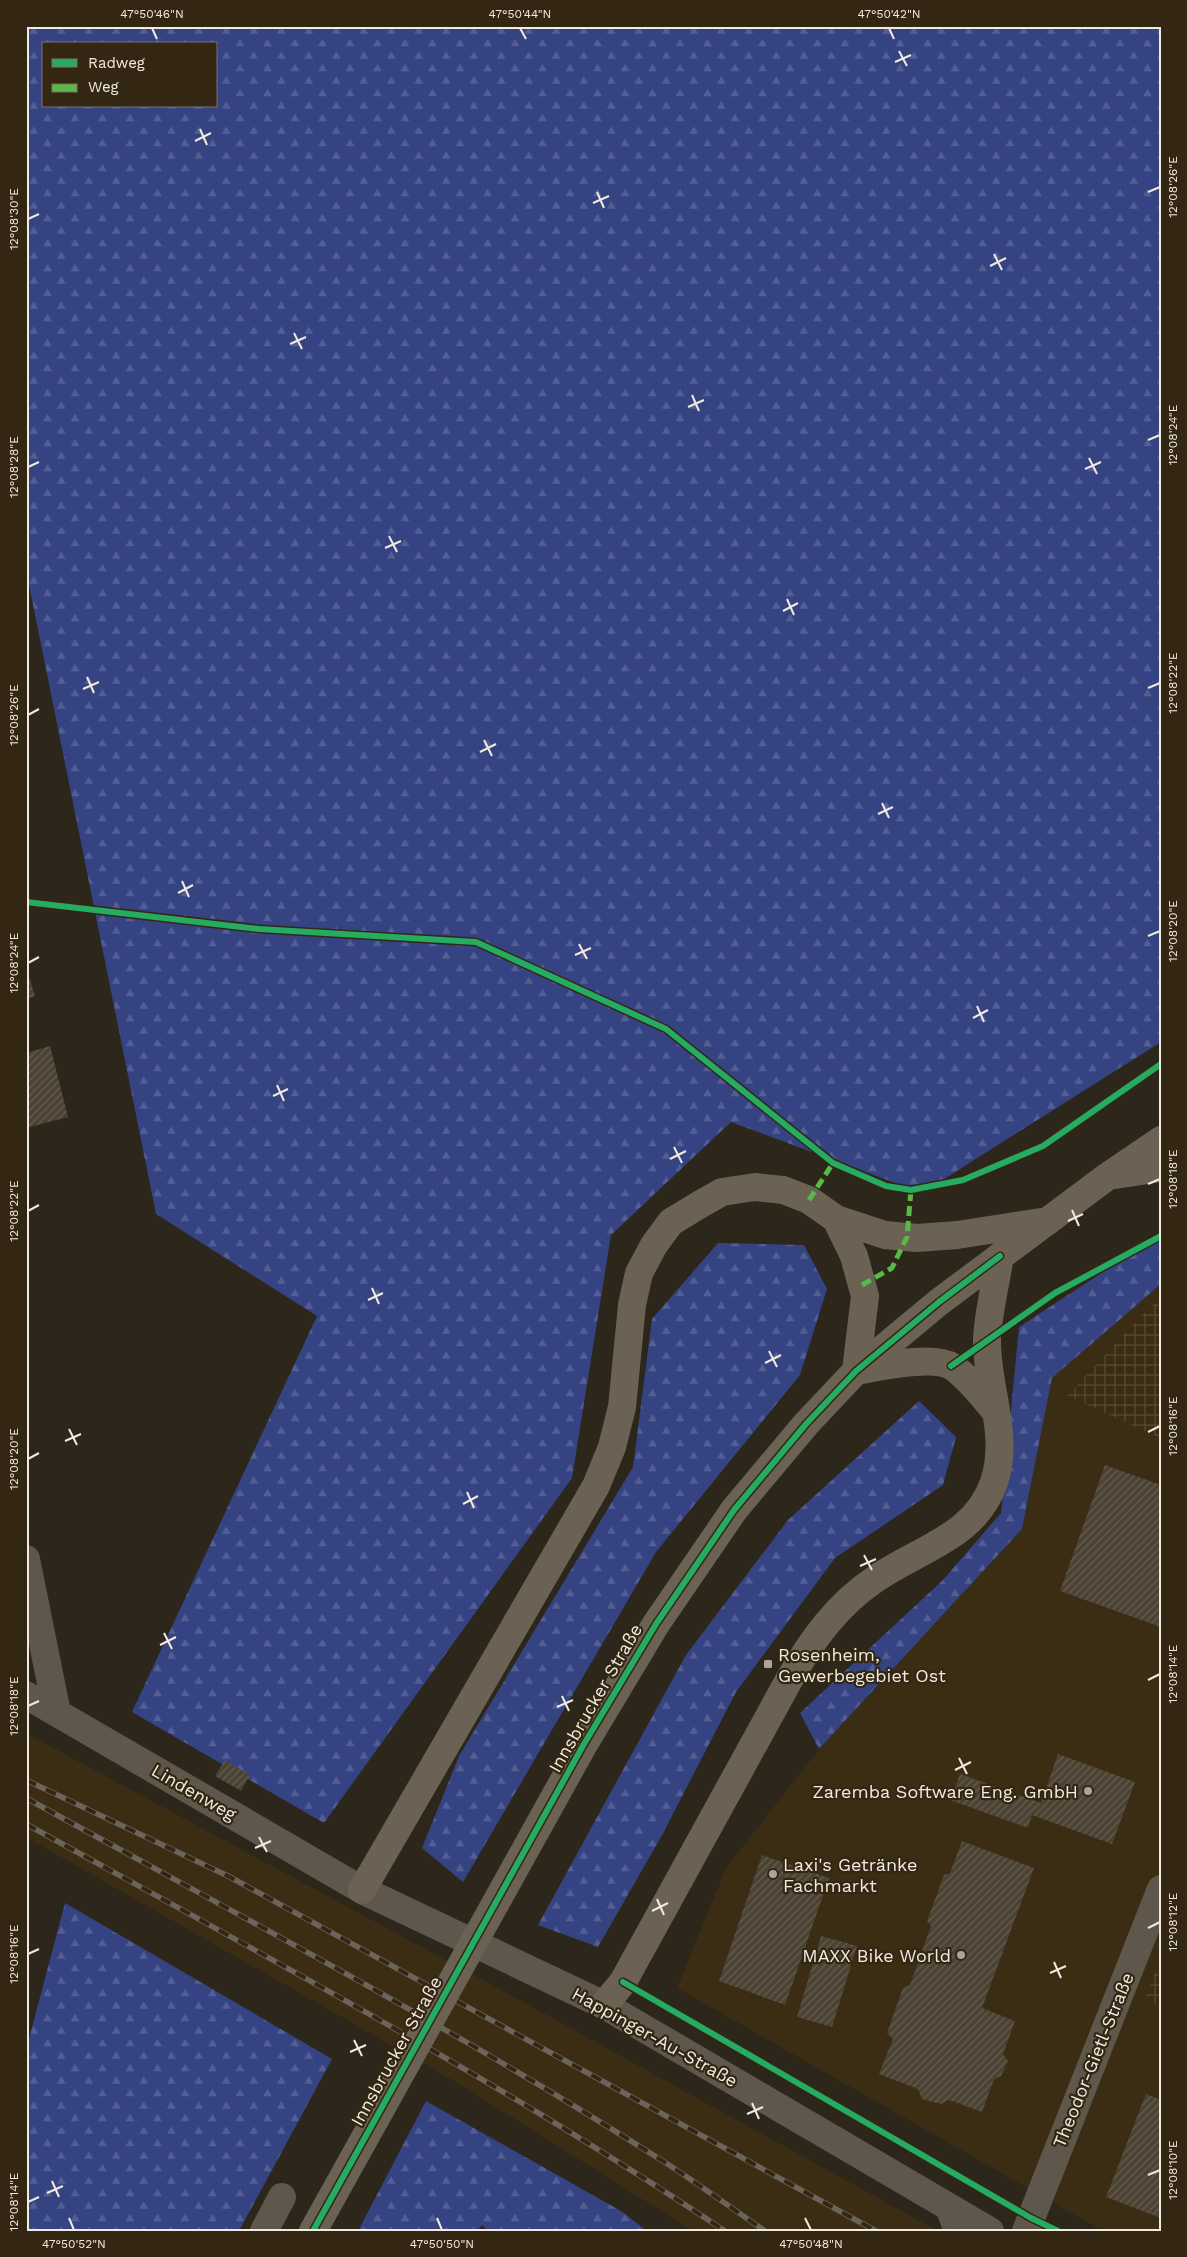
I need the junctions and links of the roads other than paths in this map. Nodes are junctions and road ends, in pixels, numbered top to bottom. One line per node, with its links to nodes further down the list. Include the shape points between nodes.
1 (1161, 1140): 3 (main road, Innsbrucker Straße)
2 (1161, 1168): 3 (main road)
3 (1108, 1176): 5 (main road, Innsbrucker Straße)
4 (836, 1219): 5 (main road, via 885,1235 917,1238); 7 (main road, via 854,1256 865,1296); 13 (main road, via 809,1200 783,1190 755,1187 722,1192 671,1222 654,1245 639,1273 632,1305 622,1408 612,1447 596,1486)
5 (1048, 1221): 6 (main road, Innsbrucker Straße)
6 (1000, 1256): 7 (main road, Innsbrucker Straße); 8 (main road, via 987,1339)
7 (856, 1371): 8 (main road, via 924,1360 951,1366); 18 (main road, Innsbrucker Straße, bridge, via 806,1424 734,1510 656,1624 584,1744)
8 (996, 1412): 14 (main road, via 1001,1434 1000,1460 984,1504 974,1519 958,1531 874,1580 826,1624 804,1653 623,1982)
9 (26, 1559): 11 (street)
10 (26, 1695): 11 (street, Lindenweg)
11 (57, 1713): 13 (street, Lindenweg)
12 (1161, 1889): 21 (street, Theodor-Gietl-Straße)
13 (362, 1890): 14 (street, Happinger-Au-Straße)
14 (604, 2005): 16 (street, Happinger-Au-Straße)
15 (282, 2197): 17 (street)
16 (940, 2202): 19 (lane); 20 (street, Happinger-Au-Straße)
17 (264, 2231)
18 (313, 2231)
19 (951, 2231)
20 (990, 2231)
21 (1026, 2231)

